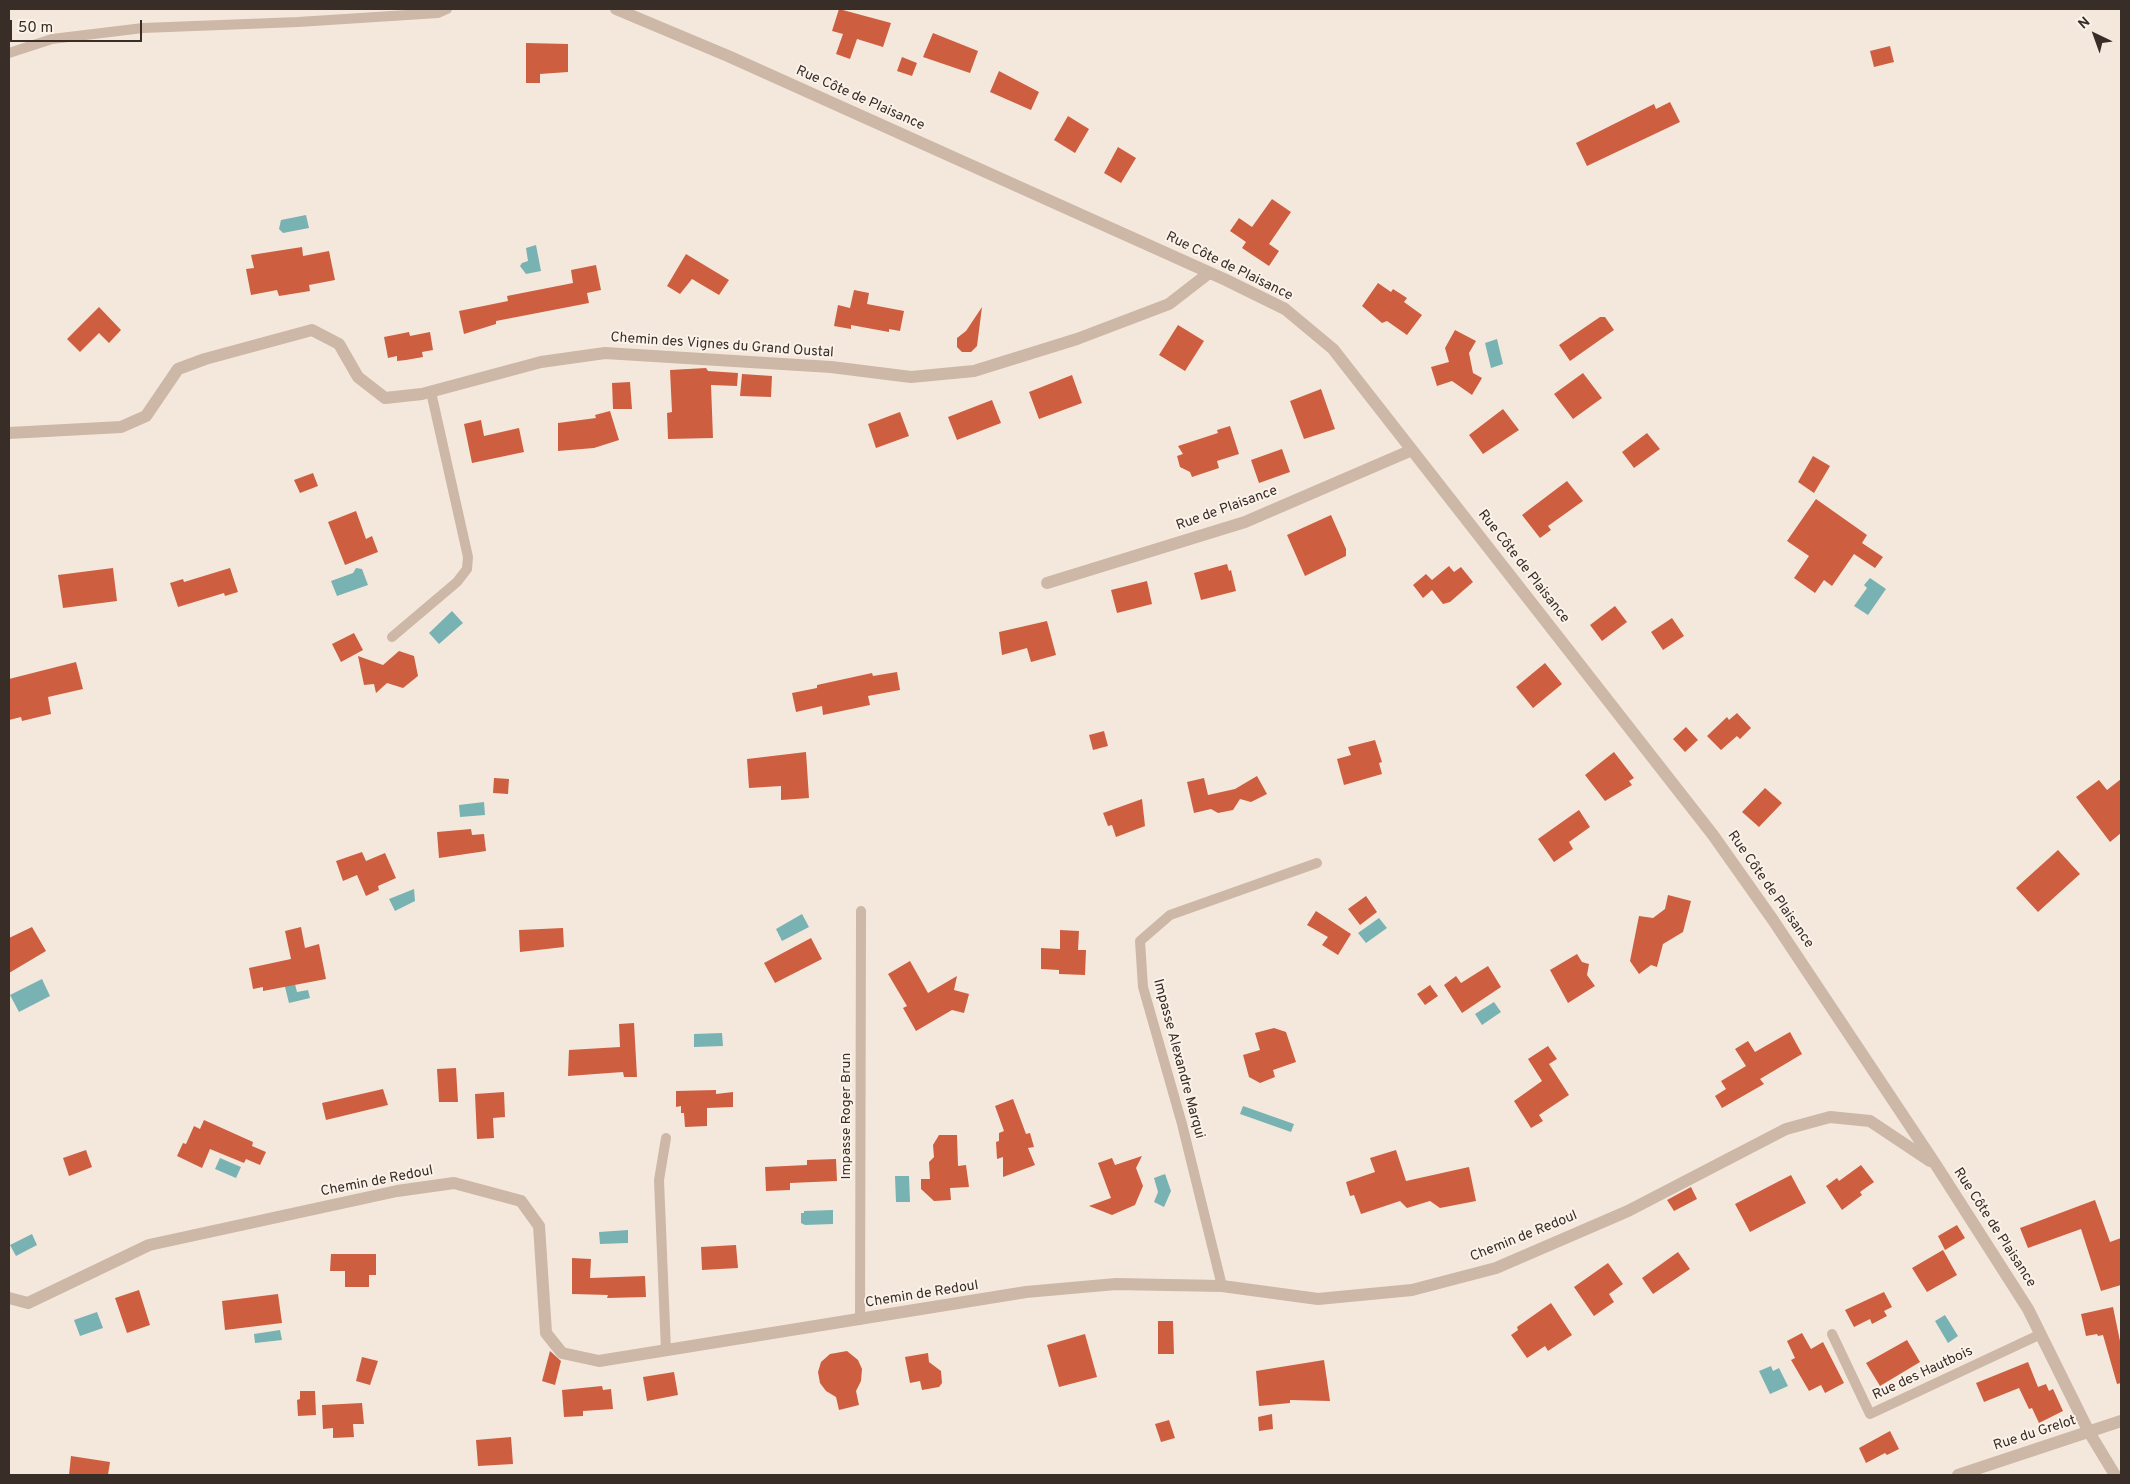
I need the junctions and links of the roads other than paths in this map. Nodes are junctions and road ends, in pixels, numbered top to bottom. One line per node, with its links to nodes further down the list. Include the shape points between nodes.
1 (447, 9): 3 (lane, via 438,13 336,20 142,28 52,39)
2 (616, 9): 4 (street, Rue Côte de Plaisance)
3 (9, 54)
4 (1209, 272): 5 (street, Chemin des Vignes du Grand Oustal, via 1169,304 1078,339 974,371 911,377 822,366 605,353 541,362); 7 (street, Rue Côte de Plaisance, via 1285,309 1333,349)
5 (431, 392): 6 (street, Chemin des Vignes du Grand Oustal, via 385,398 358,377 340,344 312,330 178,369 146,416 121,427); 9 (lane, via 468,557 467,569 458,582)
6 (9, 433)
7 (1412, 450): 8 (street, Rue de Plaisance, via 1245,522); 13 (street, Rue Côte de Plaisance, via 1713,835)
8 (1047, 583)
9 (392, 637)
10 (1317, 862): 14 (lane, Impasse Alexandre Marqui, via 1170,915 1140,941 1143,987 1182,1124)
11 (861, 911): 16 (lane, Impasse Roger Brun)
12 (666, 1138): 19 (lane, via 659,1180)
13 (1936, 1165): 14 (street, Chemin de Redoul, via 1870,1121 1830,1117 1786,1128 1628,1211 1496,1268 1412,1290 1318,1299); 18 (street, Rue Côte de Plaisance, via 2028,1309)
14 (1222, 1286): 16 (street, Chemin de Redoul, via 1106,1285 1026,1292)
15 (9, 1298): 19 (street, Chemin de Redoul, via 28,1303 149,1245 397,1191 454,1183 521,1202 539,1226 546,1333 562,1353 599,1361)
16 (860, 1320): 19 (street, Chemin de Redoul)
17 (1832, 1334): 18 (lane, Rue des Hautbois, via 1870,1414)
18 (2040, 1334): 21 (street, Rue Côte de Plaisance)
19 (666, 1351)
20 (2118, 1424): 21 (street, Rue du Grelot)
21 (2089, 1432): 22 (street, Rue du Grelot); 23 (street, Rue Côte de Plaisance)
22 (1958, 1475)
23 (2115, 1475)

